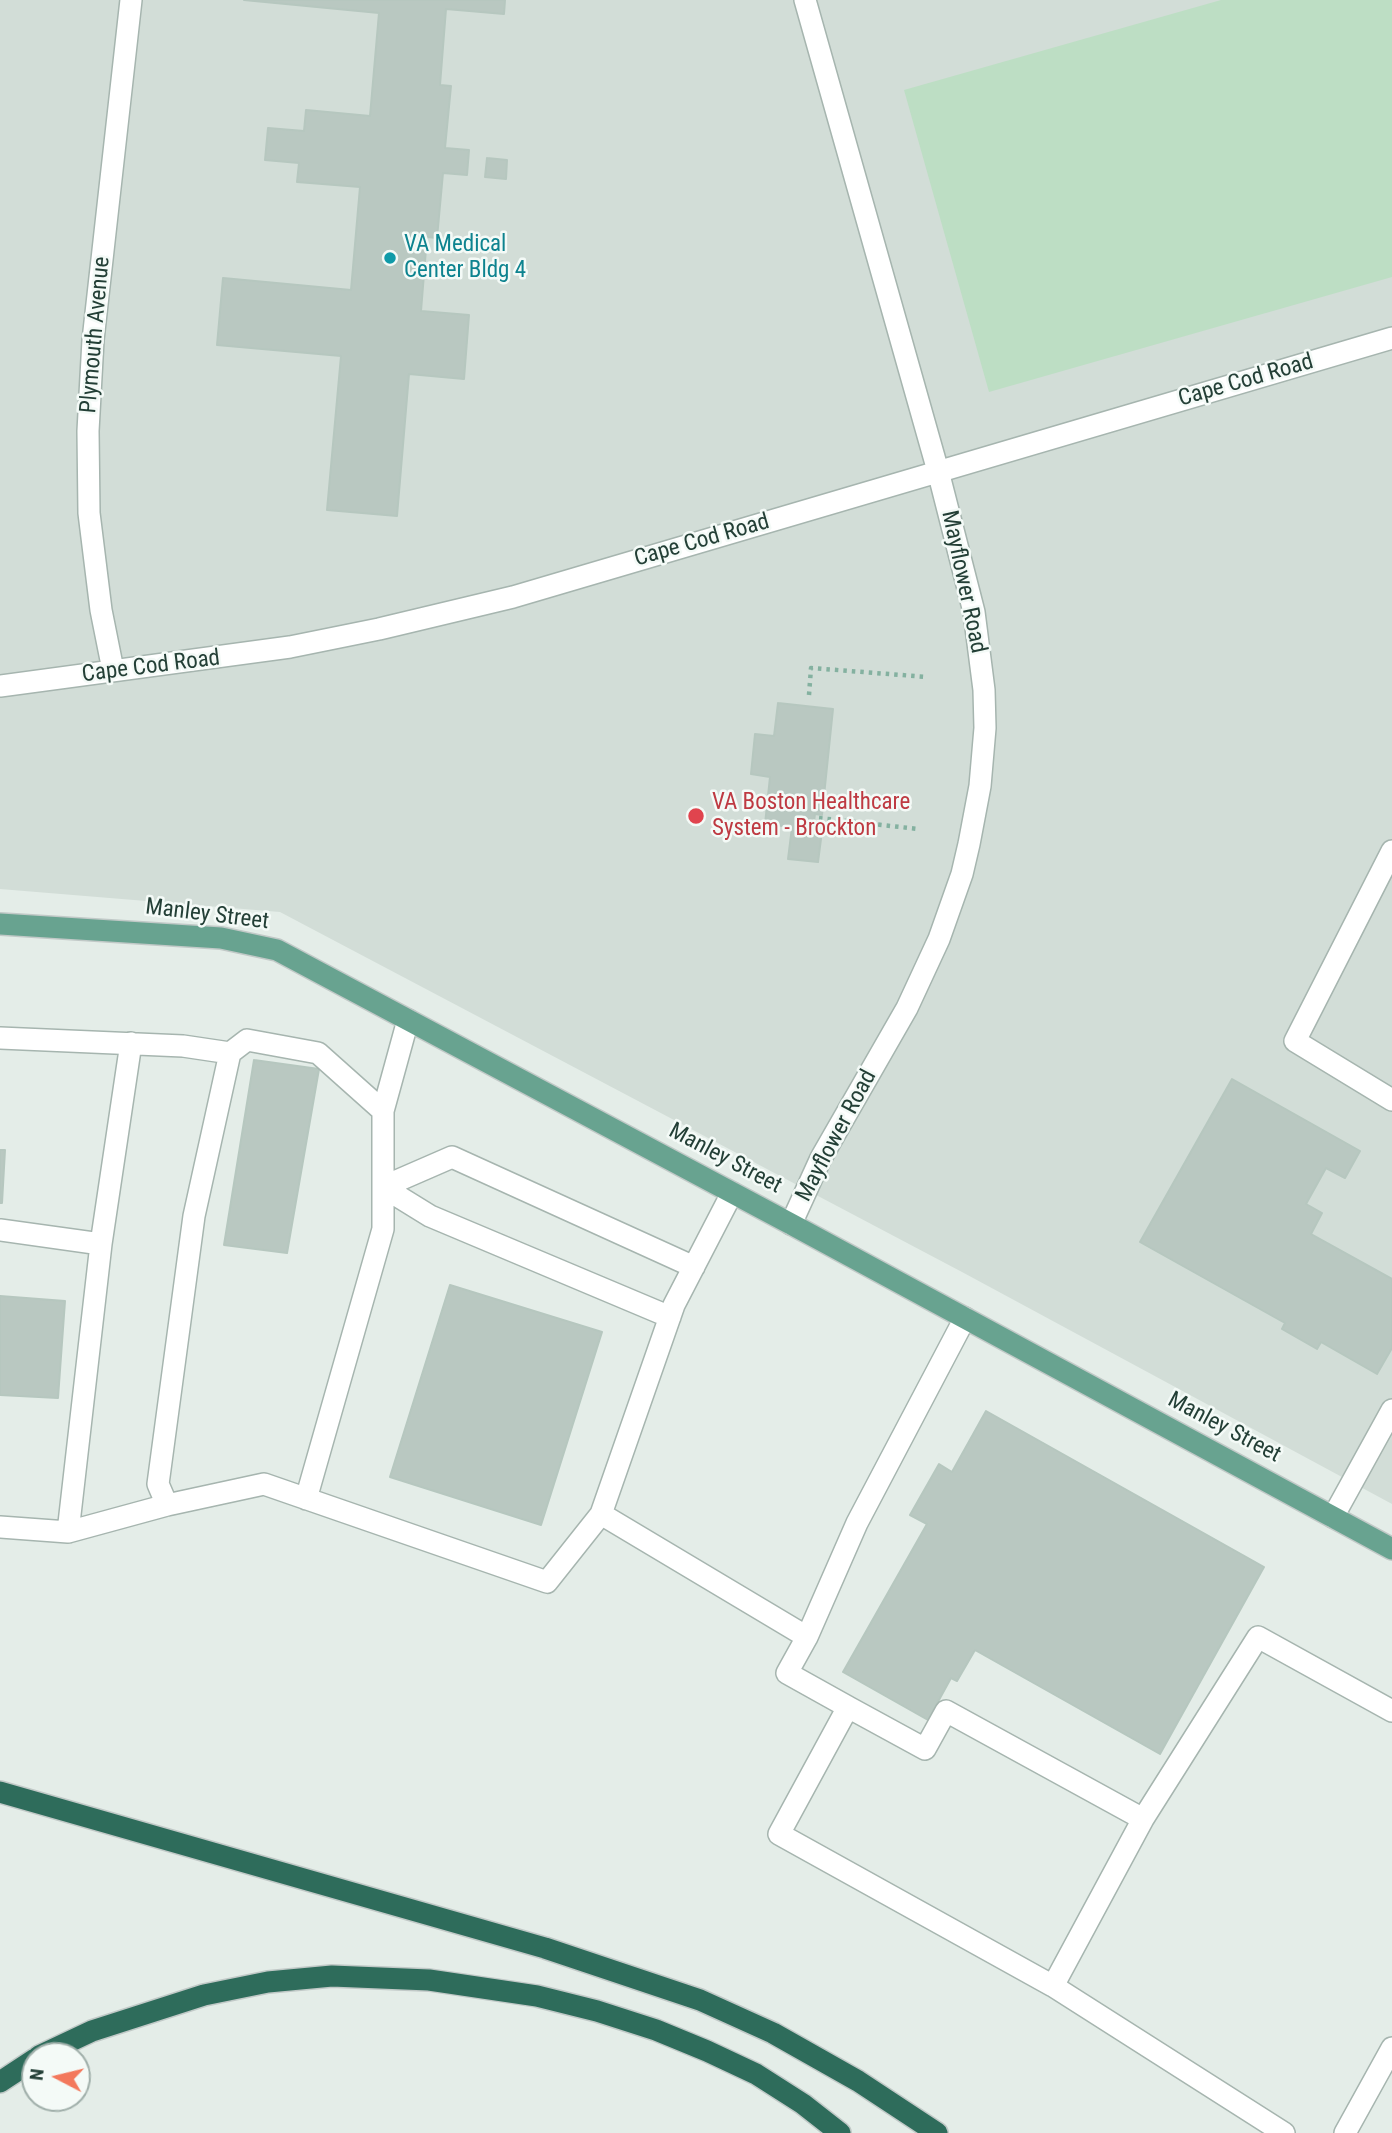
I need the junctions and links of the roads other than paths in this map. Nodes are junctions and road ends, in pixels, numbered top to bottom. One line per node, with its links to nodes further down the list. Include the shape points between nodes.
1 (131, 0): 5 (lane, Plymouth Avenue, via 93,340 88,443 92,549)
2 (805, 0): 4 (lane, Mayflower Road)
3 (1392, 338): 4 (lane, Cape Cod Road)
4 (938, 471): 5 (lane, Cape Cod Road, via 432,617 245,654); 17 (lane, Mayflower Road, via 974,612 984,690 984,757 973,824 953,903 923,974 821,1158)
5 (113, 670): 6 (lane, Cape Cod Road)
6 (0, 686)
7 (1392, 851): 13 (lane, via 1295,1041)
8 (0, 925): 9 (main road, Manley Street, via 197,936 259,945 295,958)
9 (408, 1020): 14 (lane); 16 (main road, Manley Street)
10 (0, 1038): 11 (lane)
11 (131, 1043): 12 (lane); 19 (lane)
12 (230, 1053): 14 (lane, via 247,1040 318,1053); 25 (lane, via 194,1216 158,1484)
13 (1392, 1100)
14 (383, 1111): 15 (lane)
15 (383, 1187): 20 (lane, via 452,1157); 21 (lane, via 430,1216); 24 (lane, via 383,1229)
16 (732, 1193): 17 (main road, Manley Street); 20 (lane)
17 (791, 1224): 22 (main road, Manley Street)
18 (0, 1230): 19 (lane)
19 (101, 1244): 29 (lane)
20 (694, 1267): 21 (lane)
21 (670, 1317): 26 (lane)
22 (965, 1318): 27 (main road, Manley Street); 31 (lane, via 857,1523)
23 (1392, 1409): 27 (lane)
24 (306, 1499): 25 (lane, via 264,1484); 26 (lane, via 547,1581)
25 (167, 1505): 29 (lane)
26 (601, 1514): 31 (lane)
27 (1334, 1517): 30 (main road, Manley Street)
28 (0, 1527): 29 (lane)
29 (68, 1532)
30 (1392, 1549)
31 (807, 1637): 32 (lane, via 787,1673)
32 (848, 1707): 35 (lane, via 925,1749 946,1711); 36 (lane, via 779,1834)
33 (1392, 1711): 35 (lane, via 1258,1637)
34 (0, 1792): 42 (highway, via 545,1948 700,2000 784,2039)
35 (1143, 1819): 36 (lane)
36 (1052, 1986): 43 (lane)
37 (69, 2042): 41 (highway, via 204,1994 268,1982 332,1976 429,1980 537,1996 656,2030 756,2074)
38 (1392, 2048): 44 (lane)
39 (21, 2068): 40 (highway)
40 (0, 2082)
41 (840, 2133)
42 (937, 2133)
43 (1284, 2133)
44 (1345, 2133)

